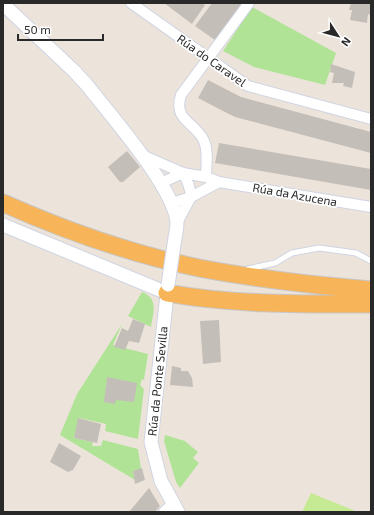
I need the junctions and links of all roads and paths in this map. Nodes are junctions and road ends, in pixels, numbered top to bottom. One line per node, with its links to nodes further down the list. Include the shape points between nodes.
1 (131, 3): 4 (street, Rúa do Caravel)
2 (249, 3): 4 (street)
3 (3, 4): 6 (street, via 74,71)
4 (208, 58): 5 (street, Rúa do Caravel, via 248,86); 8 (street, via 181,95 178,105 183,117 204,140)
5 (371, 119)
6 (139, 153): 7 (street, Rúa da Azucena); 10 (street)
7 (183, 173): 8 (street, Rúa da Azucena); 10 (street); 11 (street, via 190,187)
8 (206, 177): 9 (street, Rúa da Azucena)
9 (219, 182): 11 (street); 14 (street, Rúa da Azucena)
10 (161, 183): 13 (street)
11 (191, 197): 13 (street); 15 (street)
12 (3, 203): 18 (highway, via 56,227 111,245 198,268)
13 (172, 203): 15 (street)
14 (371, 207)
15 (177, 223): 19 (street, Rúa da Ponte Sevilla, bridge)
16 (3, 225): 19 (street)
17 (371, 261): 18 (lane, via 356,253 319,248 292,253 275,263 258,268)
18 (227, 272): 20 (highway, via 291,283)
19 (167, 289): 21 (highway, via 198,298 289,304); 22 (street, Rúa da Ponte Sevilla, via 151,442 159,477)
20 (371, 290)
21 (371, 304)
22 (172, 509)

